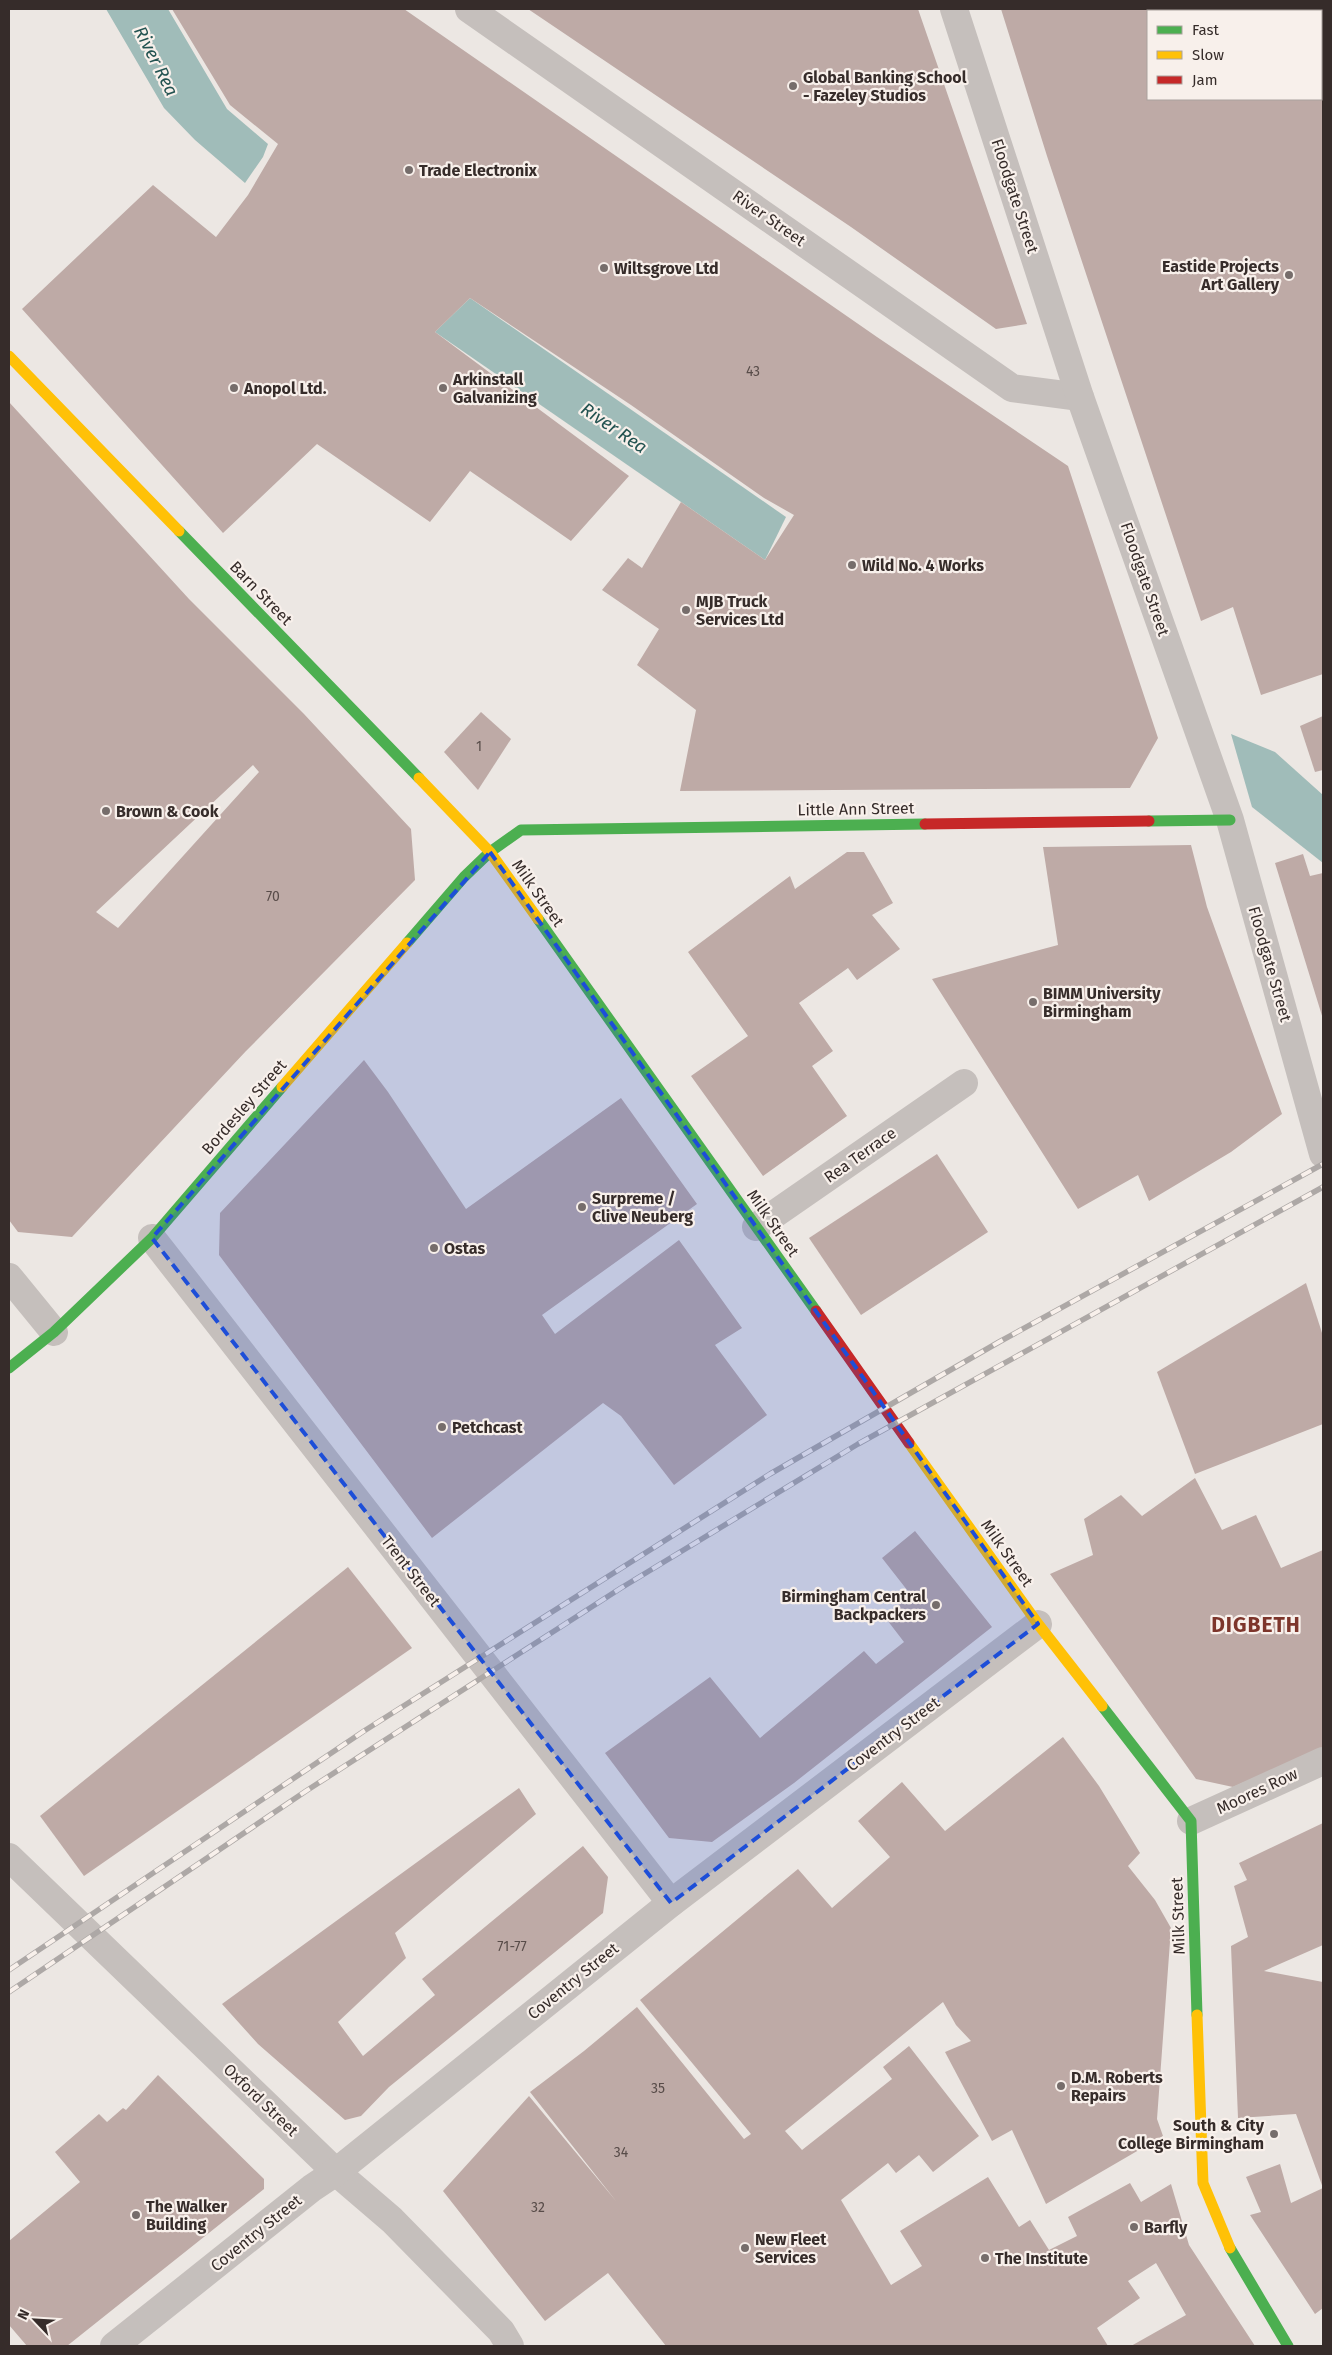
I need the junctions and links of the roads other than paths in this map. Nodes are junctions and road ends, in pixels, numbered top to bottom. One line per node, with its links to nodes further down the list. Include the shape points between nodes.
1 (469, 9): 4 (street, River Street, via 1012,388)
2 (954, 9): 4 (street, Floodgate Street)
3 (9, 356): 6 (street, Barn Street)
4 (1080, 397): 5 (street, Floodgate Street)
5 (1230, 820): 6 (street, Little Ann Street, via 520,830); 8 (street, Floodgate Street)
6 (490, 852): 9 (street, Milk Street); 10 (street, Bordesley Street, via 464,877)
7 (964, 1083): 9 (street, Rea Terrace)
8 (1323, 1154)
9 (756, 1227): 14 (street, Milk Street)
10 (152, 1238): 12 (street, Bordesley Street); 18 (street, Trent Street)
11 (9, 1276): 12 (street)
12 (54, 1332): 13 (street, Bordesley Street)
13 (9, 1368)
14 (1038, 1624): 16 (street, Milk Street); 18 (street, Coventry Street)
15 (1323, 1761): 16 (street, Moores Row)
16 (1191, 1821): 22 (street, Milk Street, via 1203,2182 1231,2251)
17 (9, 1857): 19 (street, Oxford Street)
18 (671, 1903): 19 (street, Coventry Street)
19 (336, 2172): 20 (street, Coventry Street); 21 (street, Oxford Street, via 392,2220 501,2331)
20 (114, 2346)
21 (510, 2346)
22 (1288, 2346)

